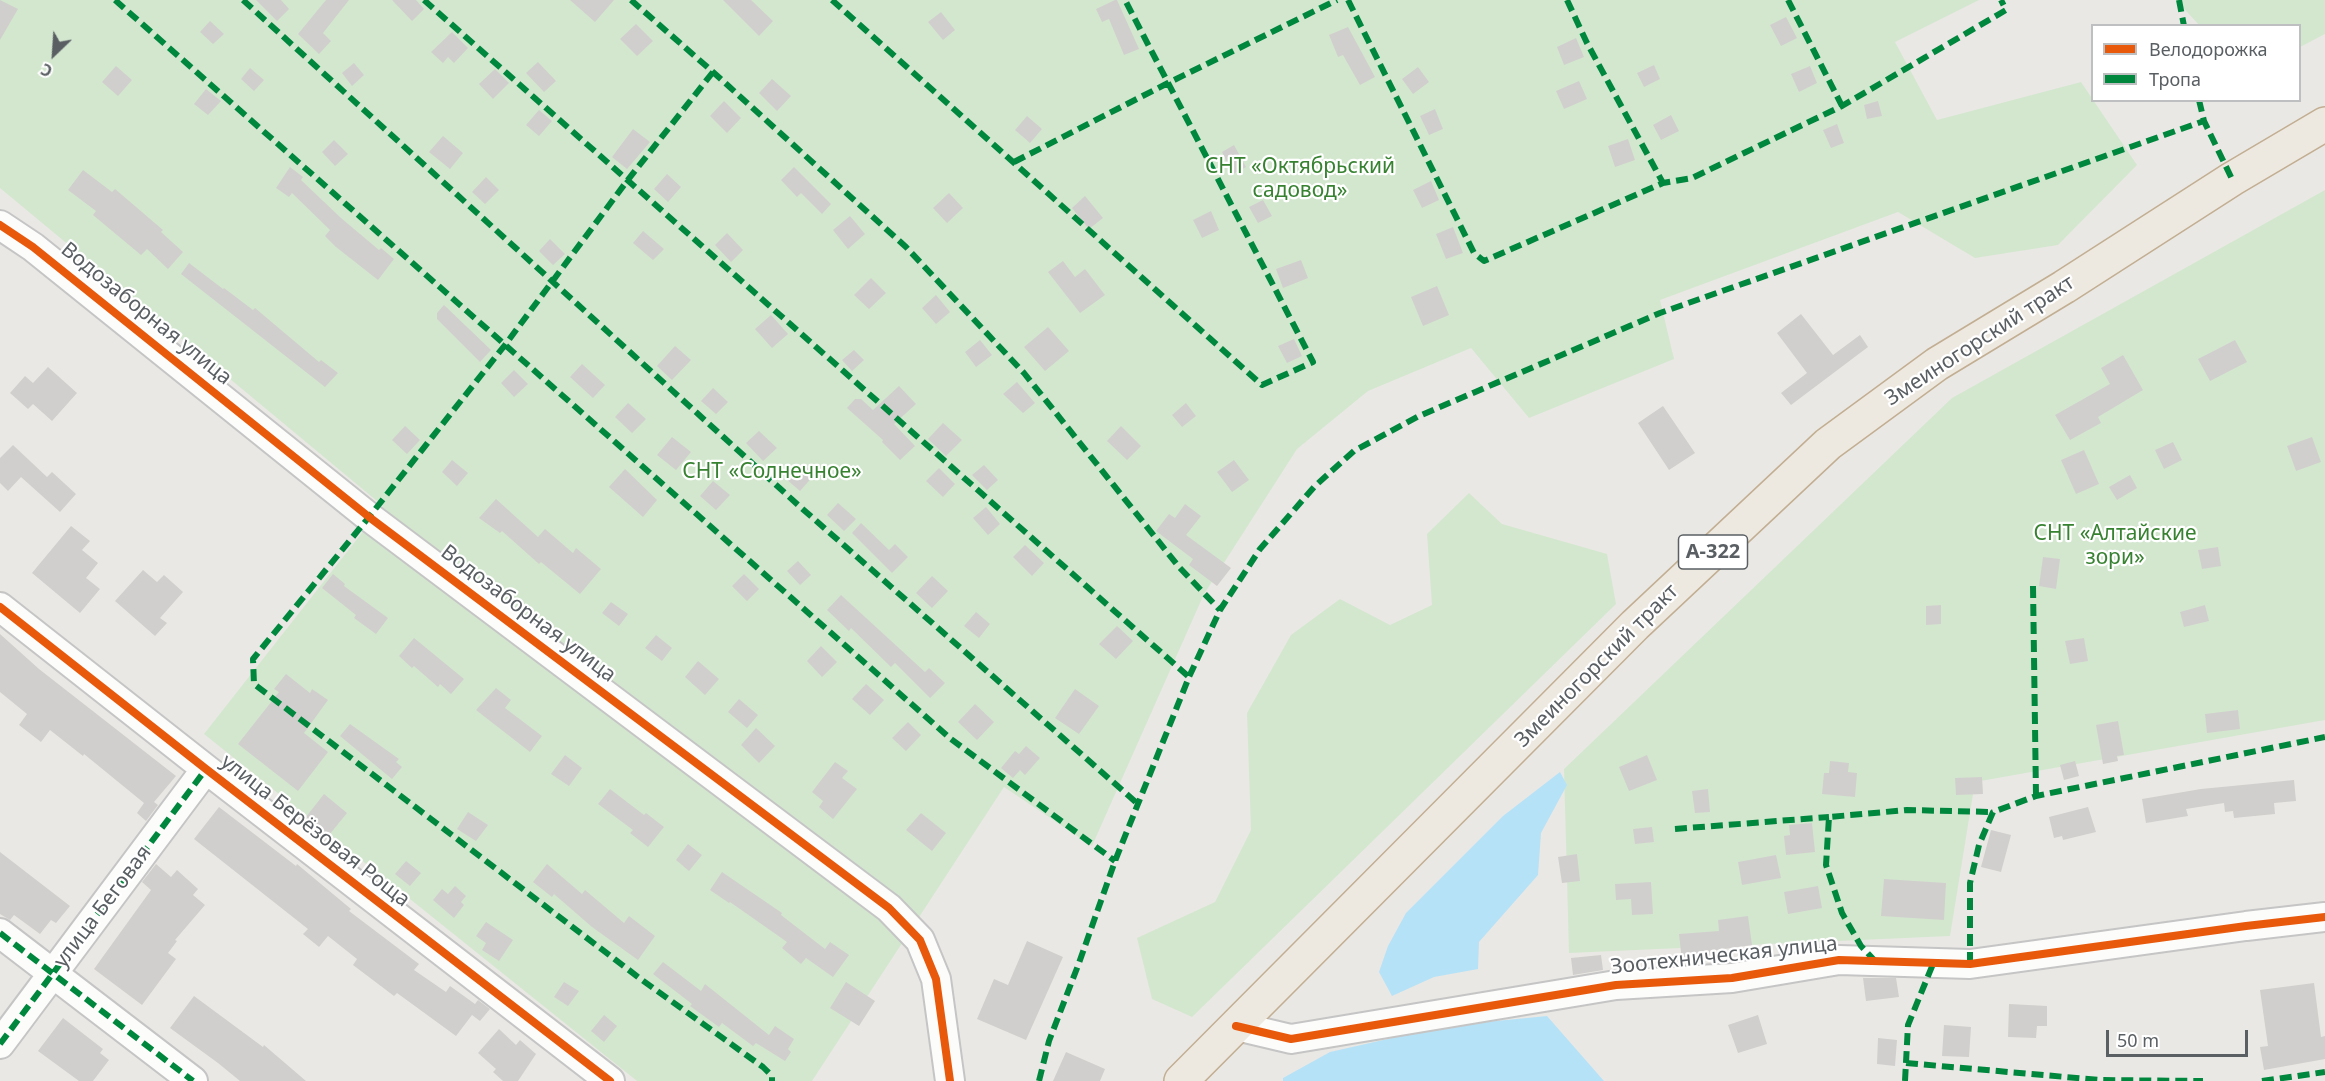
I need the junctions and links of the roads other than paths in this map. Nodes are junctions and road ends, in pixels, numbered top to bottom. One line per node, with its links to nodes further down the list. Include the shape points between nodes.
1 (2325, 124): 8 (highway, Змеиногорский тракт / А-322, via 1937,364 1828,444 1635,626)
2 (0, 225): 12 (street, Водозаборная улица, via 33,247 369,517 889,908 920,940 936,979)
3 (0, 607): 4 (street, улица Берёзовая Роща)
4 (206, 769): 7 (street, улица Беговая); 11 (street, улица Берёзовая Роща)
5 (2325, 917): 8 (street, Зоотехническая улица, via 1970,964 1839,960 1732,978 1616,985 1291,1039)
6 (0, 933): 7 (street)
7 (54, 974): 9 (street, улица Беговая); 10 (street)
8 (1236, 1026): 13 (highway, Змеиногорский тракт / А-322)
9 (0, 1044)
10 (193, 1081)
11 (610, 1081)
12 (950, 1081)
13 (1181, 1081)

